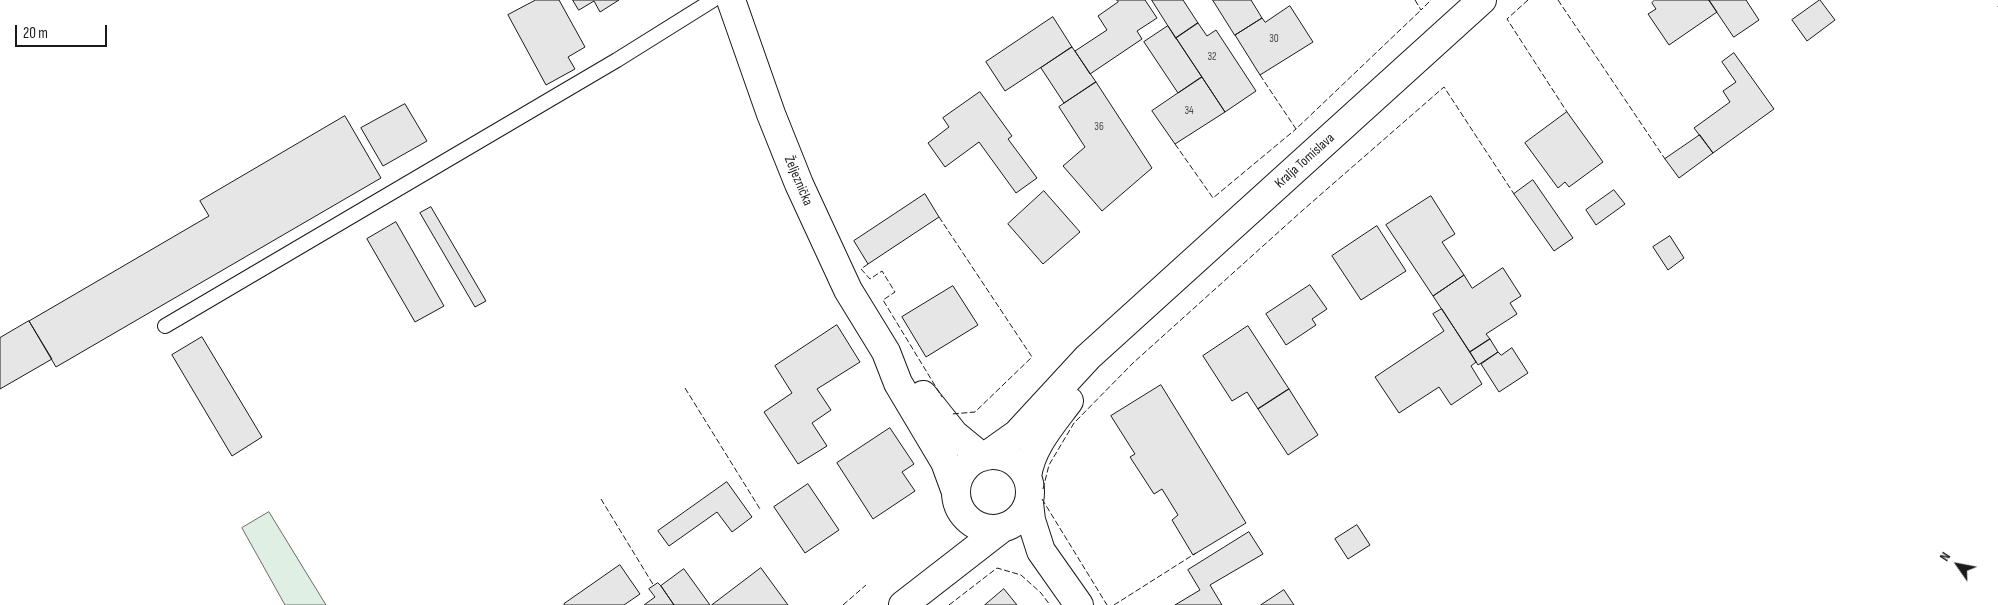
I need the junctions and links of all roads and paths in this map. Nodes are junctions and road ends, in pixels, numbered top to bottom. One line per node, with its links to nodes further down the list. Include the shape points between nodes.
1 (713, 0): 5 (lane)
2 (731, 0): 6 (street, Željeznička, via 799,184 848,290)
3 (1482, 0): 4 (street, Kralja Tomislava)
4 (1129, 322): 7 (street, Kralja Tomislava, via 1088,357 1028,424); 8 (street, Kralja Tomislava, via 1044,435 1029,464)
5 (165, 326)
6 (886, 352): 7 (street, Željeznička, via 954,434); 9 (street, Željeznička, via 898,383 945,462)
7 (984, 457): 8 (street, via 1001,456 1022,469); 9 (street, via 967,467 958,481)
8 (1028, 490): 10 (street, via 1025,512); 11 (street, via 1031,520)
9 (960, 503): 10 (street, via 970,521 990,529); 12 (street, via 965,536)
10 (1001, 529): 11 (street, via 1017,534); 12 (street)
11 (1041, 551): 14 (street)
12 (958, 561): 13 (street)
13 (903, 605)
14 (1079, 605)

